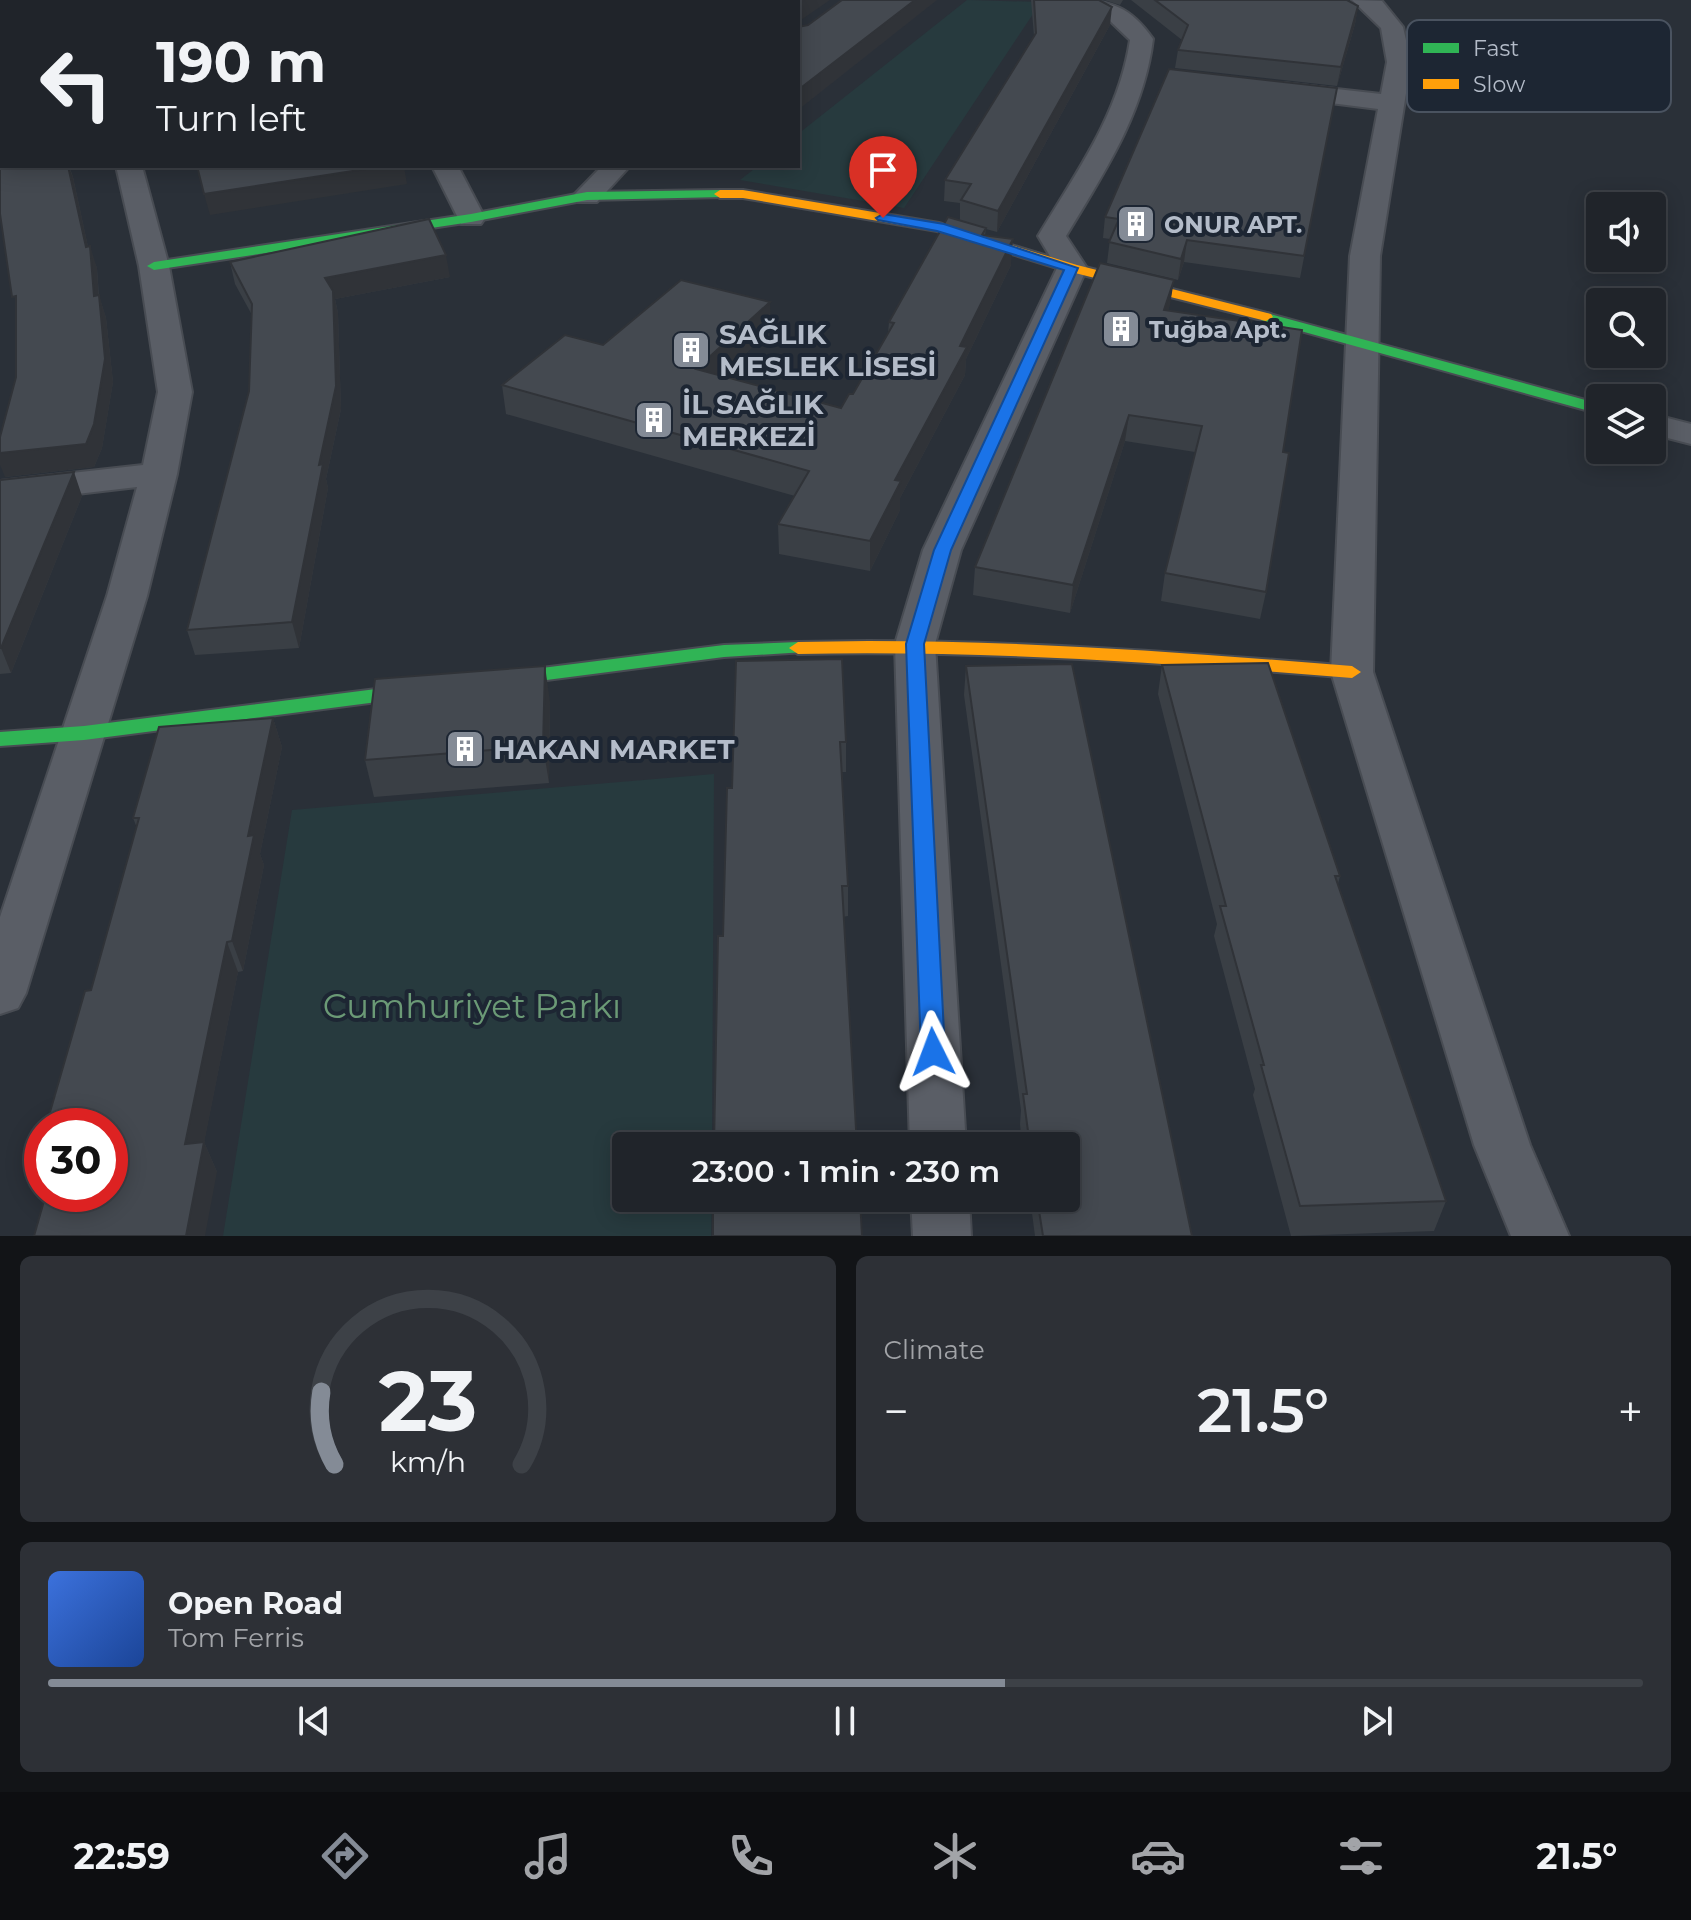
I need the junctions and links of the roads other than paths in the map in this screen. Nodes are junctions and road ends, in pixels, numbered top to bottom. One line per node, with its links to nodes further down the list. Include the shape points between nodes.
1 (1084, 0): 11 (street, via 1126,20 1142,39 1151,75 1052,236)
2 (1378, 2): 4 (street, via 1392,27 1399,62)
3 (1257, 87): 4 (street)
4 (1394, 103): 12 (street, via 1365,256)
5 (130, 168): 10 (street)
6 (446, 168): 9 (street)
7 (615, 168): 8 (street)
8 (587, 196): 9 (street); 11 (street, via 743,194 939,227)
9 (471, 218): 10 (street)
10 (154, 266): 16 (street, via 175,392)
11 (1072, 268): 12 (street); 18 (street, via 942,550)
12 (1365, 344): 13 (street); 19 (street)
13 (1586, 405)
14 (1666, 428): 15 (street)
15 (1691, 434)
16 (159, 474): 17 (street); 20 (street)
17 (0, 492)
18 (915, 644): 19 (street, via 1136,654); 20 (street, via 724,651); 23 (street)
19 (1352, 672): 26 (street, via 1502,1145)
20 (84, 733): 21 (street); 22 (street)
21 (0, 739)
22 (0, 993)
23 (937, 1132)
24 (941, 1212): 25 (street)
25 (942, 1236)
26 (1540, 1236)

